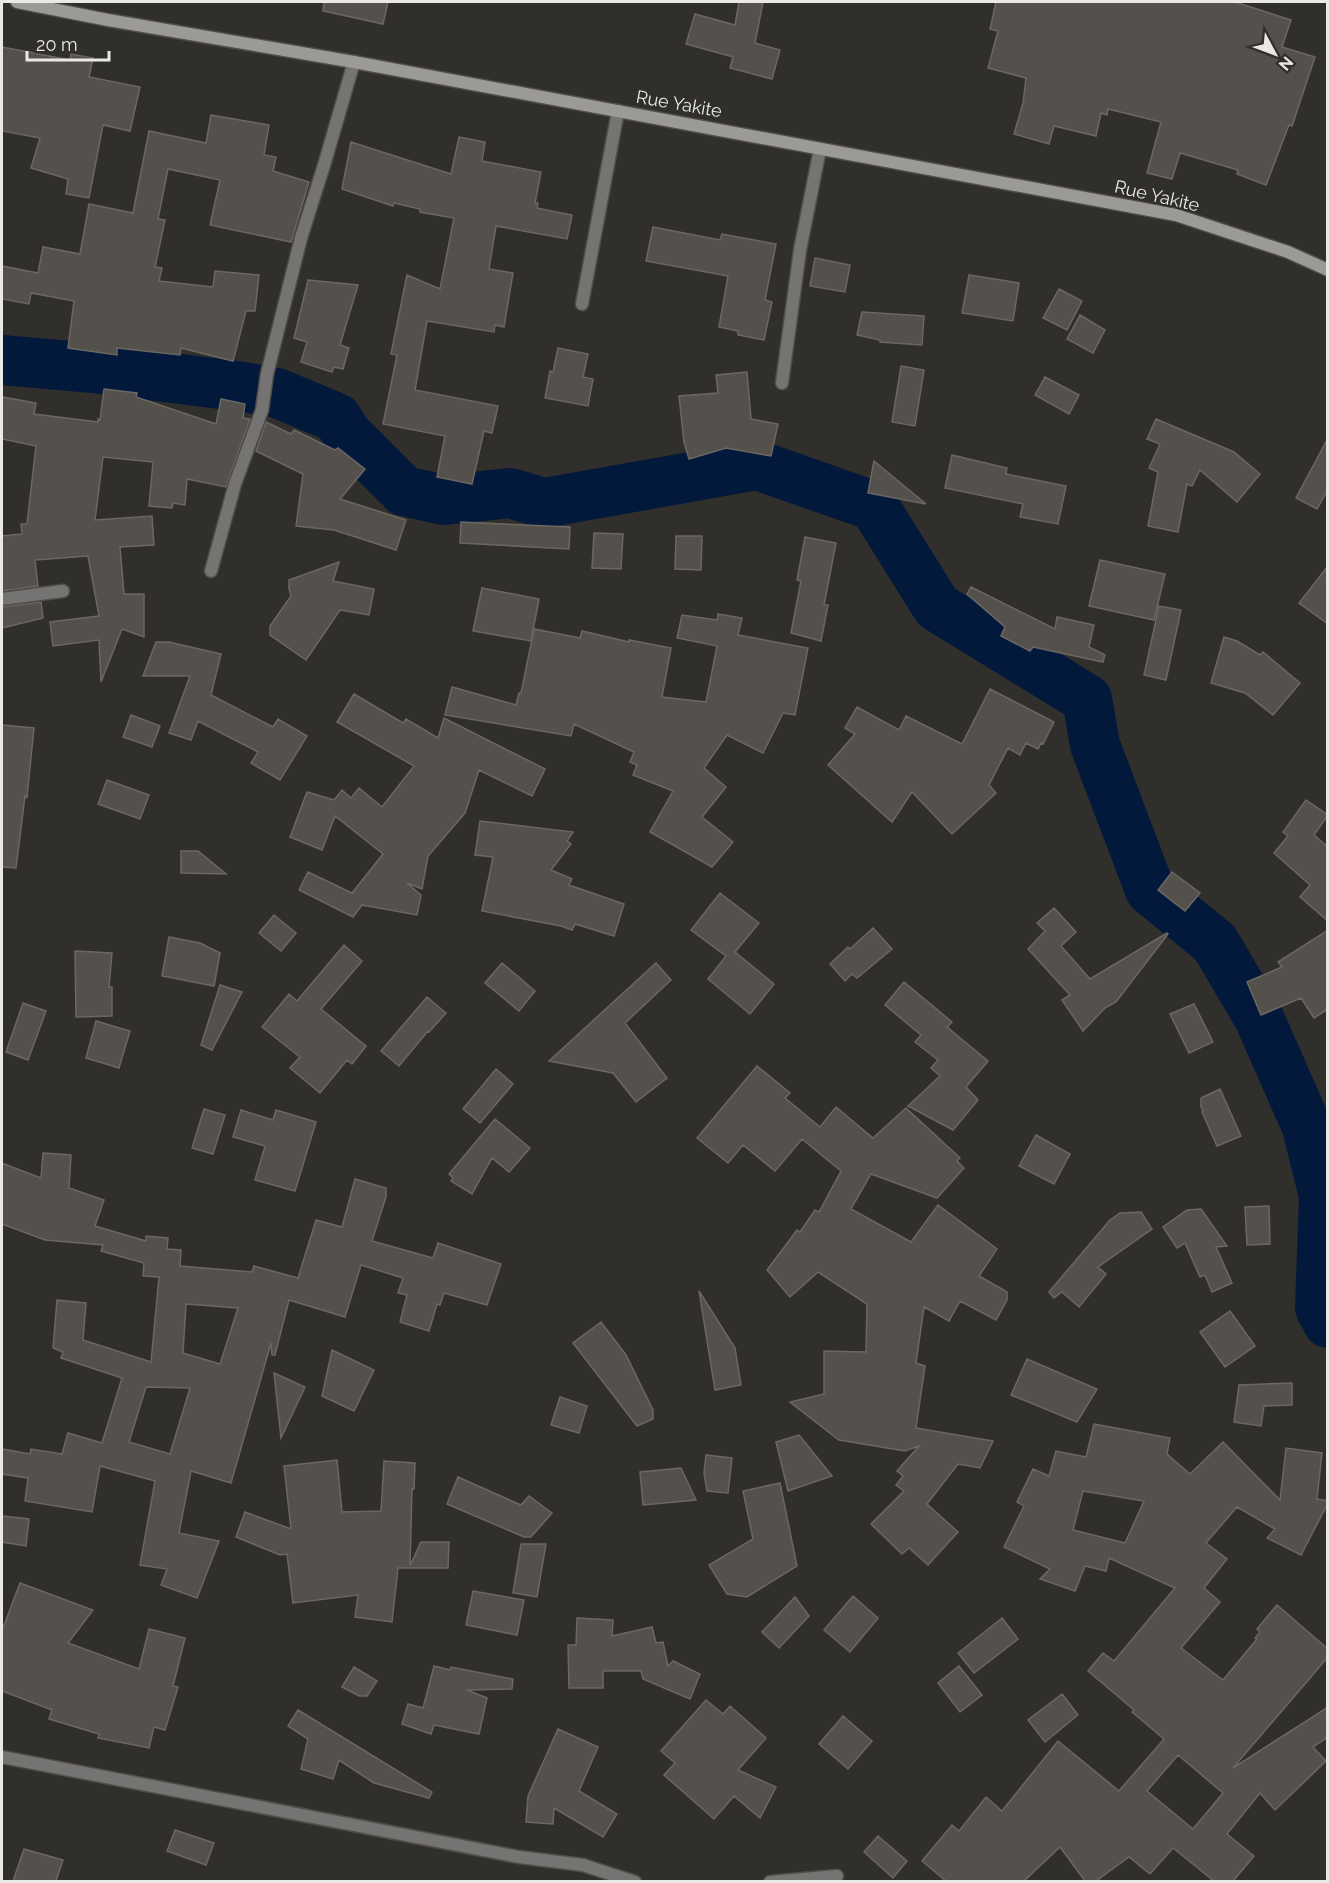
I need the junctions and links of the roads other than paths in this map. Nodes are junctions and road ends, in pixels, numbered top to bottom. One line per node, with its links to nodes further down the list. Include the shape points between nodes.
1 (17, 2): 2 (main road, Rue Yakite)
2 (354, 62): 3 (main road, Rue Yakite); 8 (street, via 301,238 261,410)
3 (618, 111): 4 (main road, Rue Yakite); 6 (street)
4 (820, 149): 5 (main road, Rue Yakite, via 1176,215 1288,252); 7 (street, via 800,250)
5 (1328, 270)
6 (582, 304)
7 (782, 383)
8 (211, 571)
9 (63, 591): 10 (street)
10 (2, 599)
11 (2, 1757): 13 (street, via 519,1857 583,1865)
12 (837, 1876): 14 (street)
13 (635, 1881)
14 (770, 1881)

